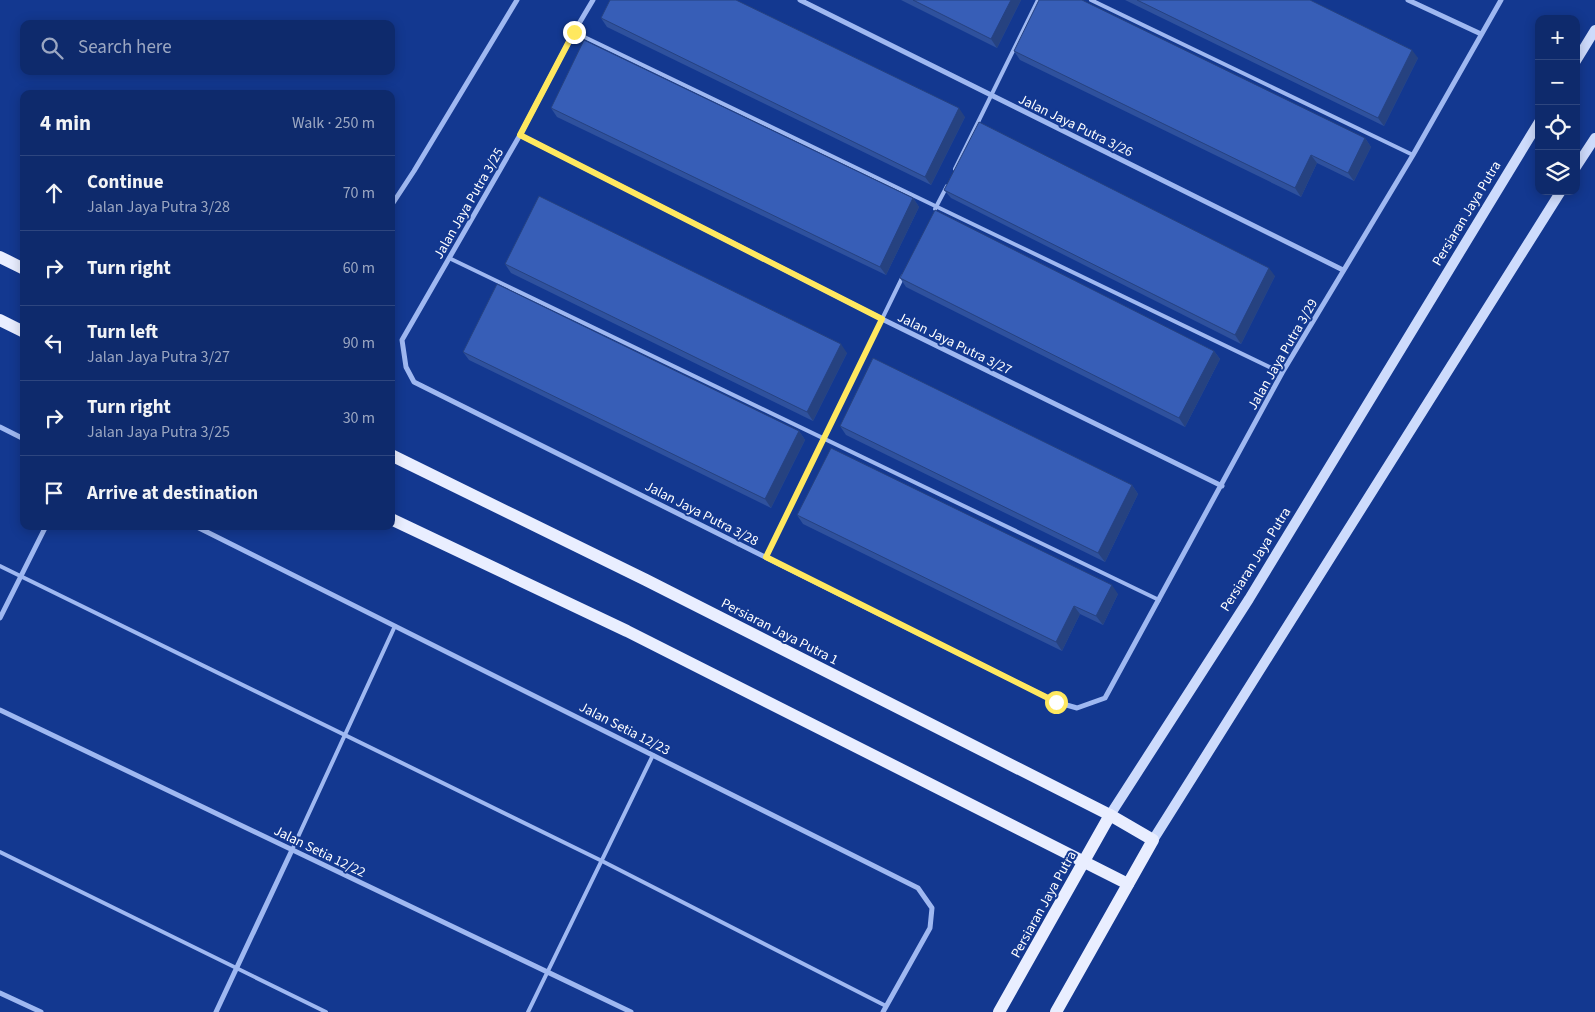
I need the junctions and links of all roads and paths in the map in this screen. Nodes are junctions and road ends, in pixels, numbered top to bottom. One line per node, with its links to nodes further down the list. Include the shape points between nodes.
1 (517, 0): 21 (street)
2 (593, 0): 9 (street, Jalan Jaya Putra 3/25)
3 (800, 0): 12 (street, Jalan Jaya Putra 3/26)
4 (1038, 0): 12 (lane)
5 (1091, 0): 16 (lane)
6 (1408, 0): 10 (street)
7 (1501, 0): 10 (street, Jalan Jaya Putra 3/29)
8 (1595, 30): 11 (street)
9 (574, 32): 14 (street, Jalan Jaya Putra 3/25); 22 (lane)
10 (1481, 34): 16 (street, Jalan Jaya Putra 3/29)
11 (1577, 60)
12 (991, 95): 18 (lane); 28 (street, Jalan Jaya Putra 3/26)
13 (1535, 129): 52 (street, Persiaran Jaya Putra, via 1249,599)
14 (520, 135): 25 (street, Jalan Jaya Putra 3/25); 29 (street, Jalan Jaya Putra 3/27)
15 (1595, 138): 17 (street)
16 (1413, 155): 28 (street, Jalan Jaya Putra 3/29)
17 (1580, 161)
18 (953, 172)
19 (949, 181): 22 (lane)
20 (1558, 195): 53 (street)
21 (395, 200)
22 (936, 207): 23 (lane); 33 (lane)
23 (932, 216)
24 (0, 257): 26 (main road)
25 (449, 258): 32 (street, Jalan Jaya Putra 3/25, via 402,340); 36 (lane)
26 (20, 267)
27 (907, 267): 29 (lane)
28 (1343, 270): 33 (street, Jalan Jaya Putra 3/29)
29 (882, 319): 36 (lane); 38 (street, Jalan Jaya Putra 3/27)
30 (0, 320): 31 (main road)
31 (20, 330)
32 (406, 367): 42 (street, Jalan Jaya Putra 3/28, via 414,382)
33 (1282, 373): 38 (street, Jalan Jaya Putra 3/29)
34 (0, 427): 35 (street)
35 (20, 437)
36 (824, 438): 42 (lane); 45 (lane)
37 (395, 457): 52 (main road, Persiaran Jaya Putra 1)
38 (1222, 486): 45 (street, Jalan Jaya Putra 3/29)
39 (395, 521): 57 (main road, via 627,631)
40 (44, 530): 44 (street)
41 (203, 530): 47 (street, Jalan Setia 12/23)
42 (766, 557): 48 (street, Jalan Jaya Putra 3/28, via 1056,702)
43 (0, 566): 44 (lane)
44 (21, 576): 46 (street); 50 (lane)
45 (1159, 600): 48 (street, Jalan Jaya Putra 3/29, via 1105,698)
46 (0, 618)
47 (395, 626): 50 (lane); 51 (street, Jalan Setia 12/23)
48 (1077, 708)
49 (0, 710): 54 (street, Jalan Setia 12/22)
50 (345, 735): 54 (lane); 56 (lane)
51 (653, 755): 56 (lane); 62 (street, Jalan Setia 12/23, via 918,888 932,908 930,928)
52 (1110, 815): 53 (main road, Persiaran Jaya Putra 1); 57 (main road, Persiaran Jaya Putra)
53 (1153, 840): 58 (main road)
54 (292, 850): 59 (street); 60 (street, Jalan Setia 12/22)
55 (0, 852): 59 (lane)
56 (602, 861): 60 (lane); 62 (lane)
57 (1084, 862): 58 (main road); 69 (main road, Persiaran Jaya Putra)
58 (1128, 884): 70 (main road)
59 (237, 968): 64 (street); 65 (lane)
60 (548, 972): 66 (lane); 67 (street, Jalan Setia 12/22)
61 (0, 992): 63 (street)
62 (886, 1006): 68 (street, Jalan Setia 12/23)
63 (41, 1012)
64 (216, 1012)
65 (326, 1012)
66 (528, 1012)
67 (630, 1012)
68 (883, 1012)
69 (999, 1012)
70 (1056, 1012)

